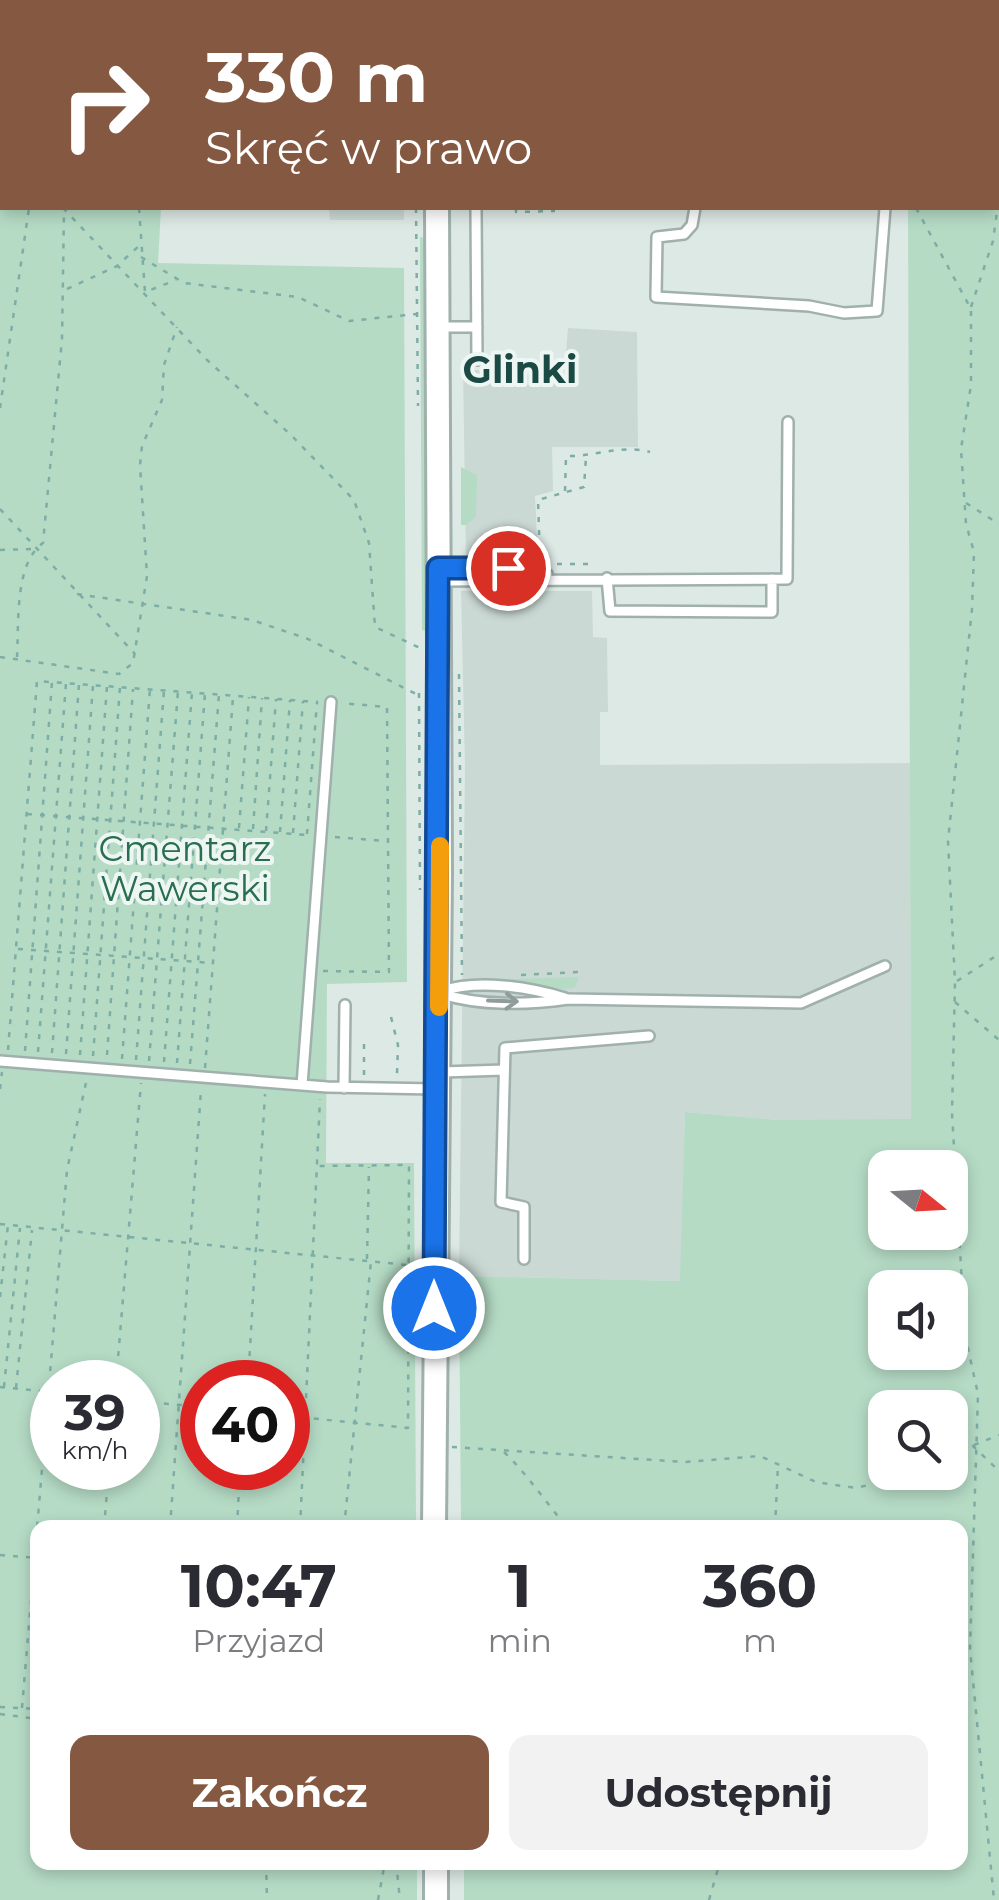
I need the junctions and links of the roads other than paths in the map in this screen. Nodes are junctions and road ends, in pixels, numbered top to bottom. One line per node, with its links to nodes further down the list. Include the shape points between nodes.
1 (437, 210): 5 (street)
2 (476, 210): 6 (lane)
3 (695, 210): 4 (lane, via 684,234 657,238 656,297 844,313 876,311)
4 (885, 210)
5 (437, 319): 6 (lane); 9 (street)
6 (476, 326): 7 (lane)
7 (477, 360)
8 (788, 422): 11 (lane, via 787,579)
9 (438, 575): 10 (lane); 14 (street)
10 (606, 578): 11 (lane); 11 (lane, via 610,611 772,612)
11 (772, 579)
12 (332, 702): 20 (lane)
13 (885, 966): 14 (lane, via 801,1003 461,1000)
14 (439, 992): 19 (street)
15 (345, 1005): 21 (lane)
16 (649, 1036): 18 (lane, via 505,1048)
17 (2, 1061): 20 (lane)
18 (504, 1070): 19 (lane); 22 (lane, via 501,1202 524,1207)
19 (436, 1080): 21 (lane); 23 (street)
20 (302, 1085): 21 (lane)
21 (344, 1088)
22 (524, 1259)
23 (434, 1520)
24 (436, 1870): 25 (street)
25 (436, 1900)

